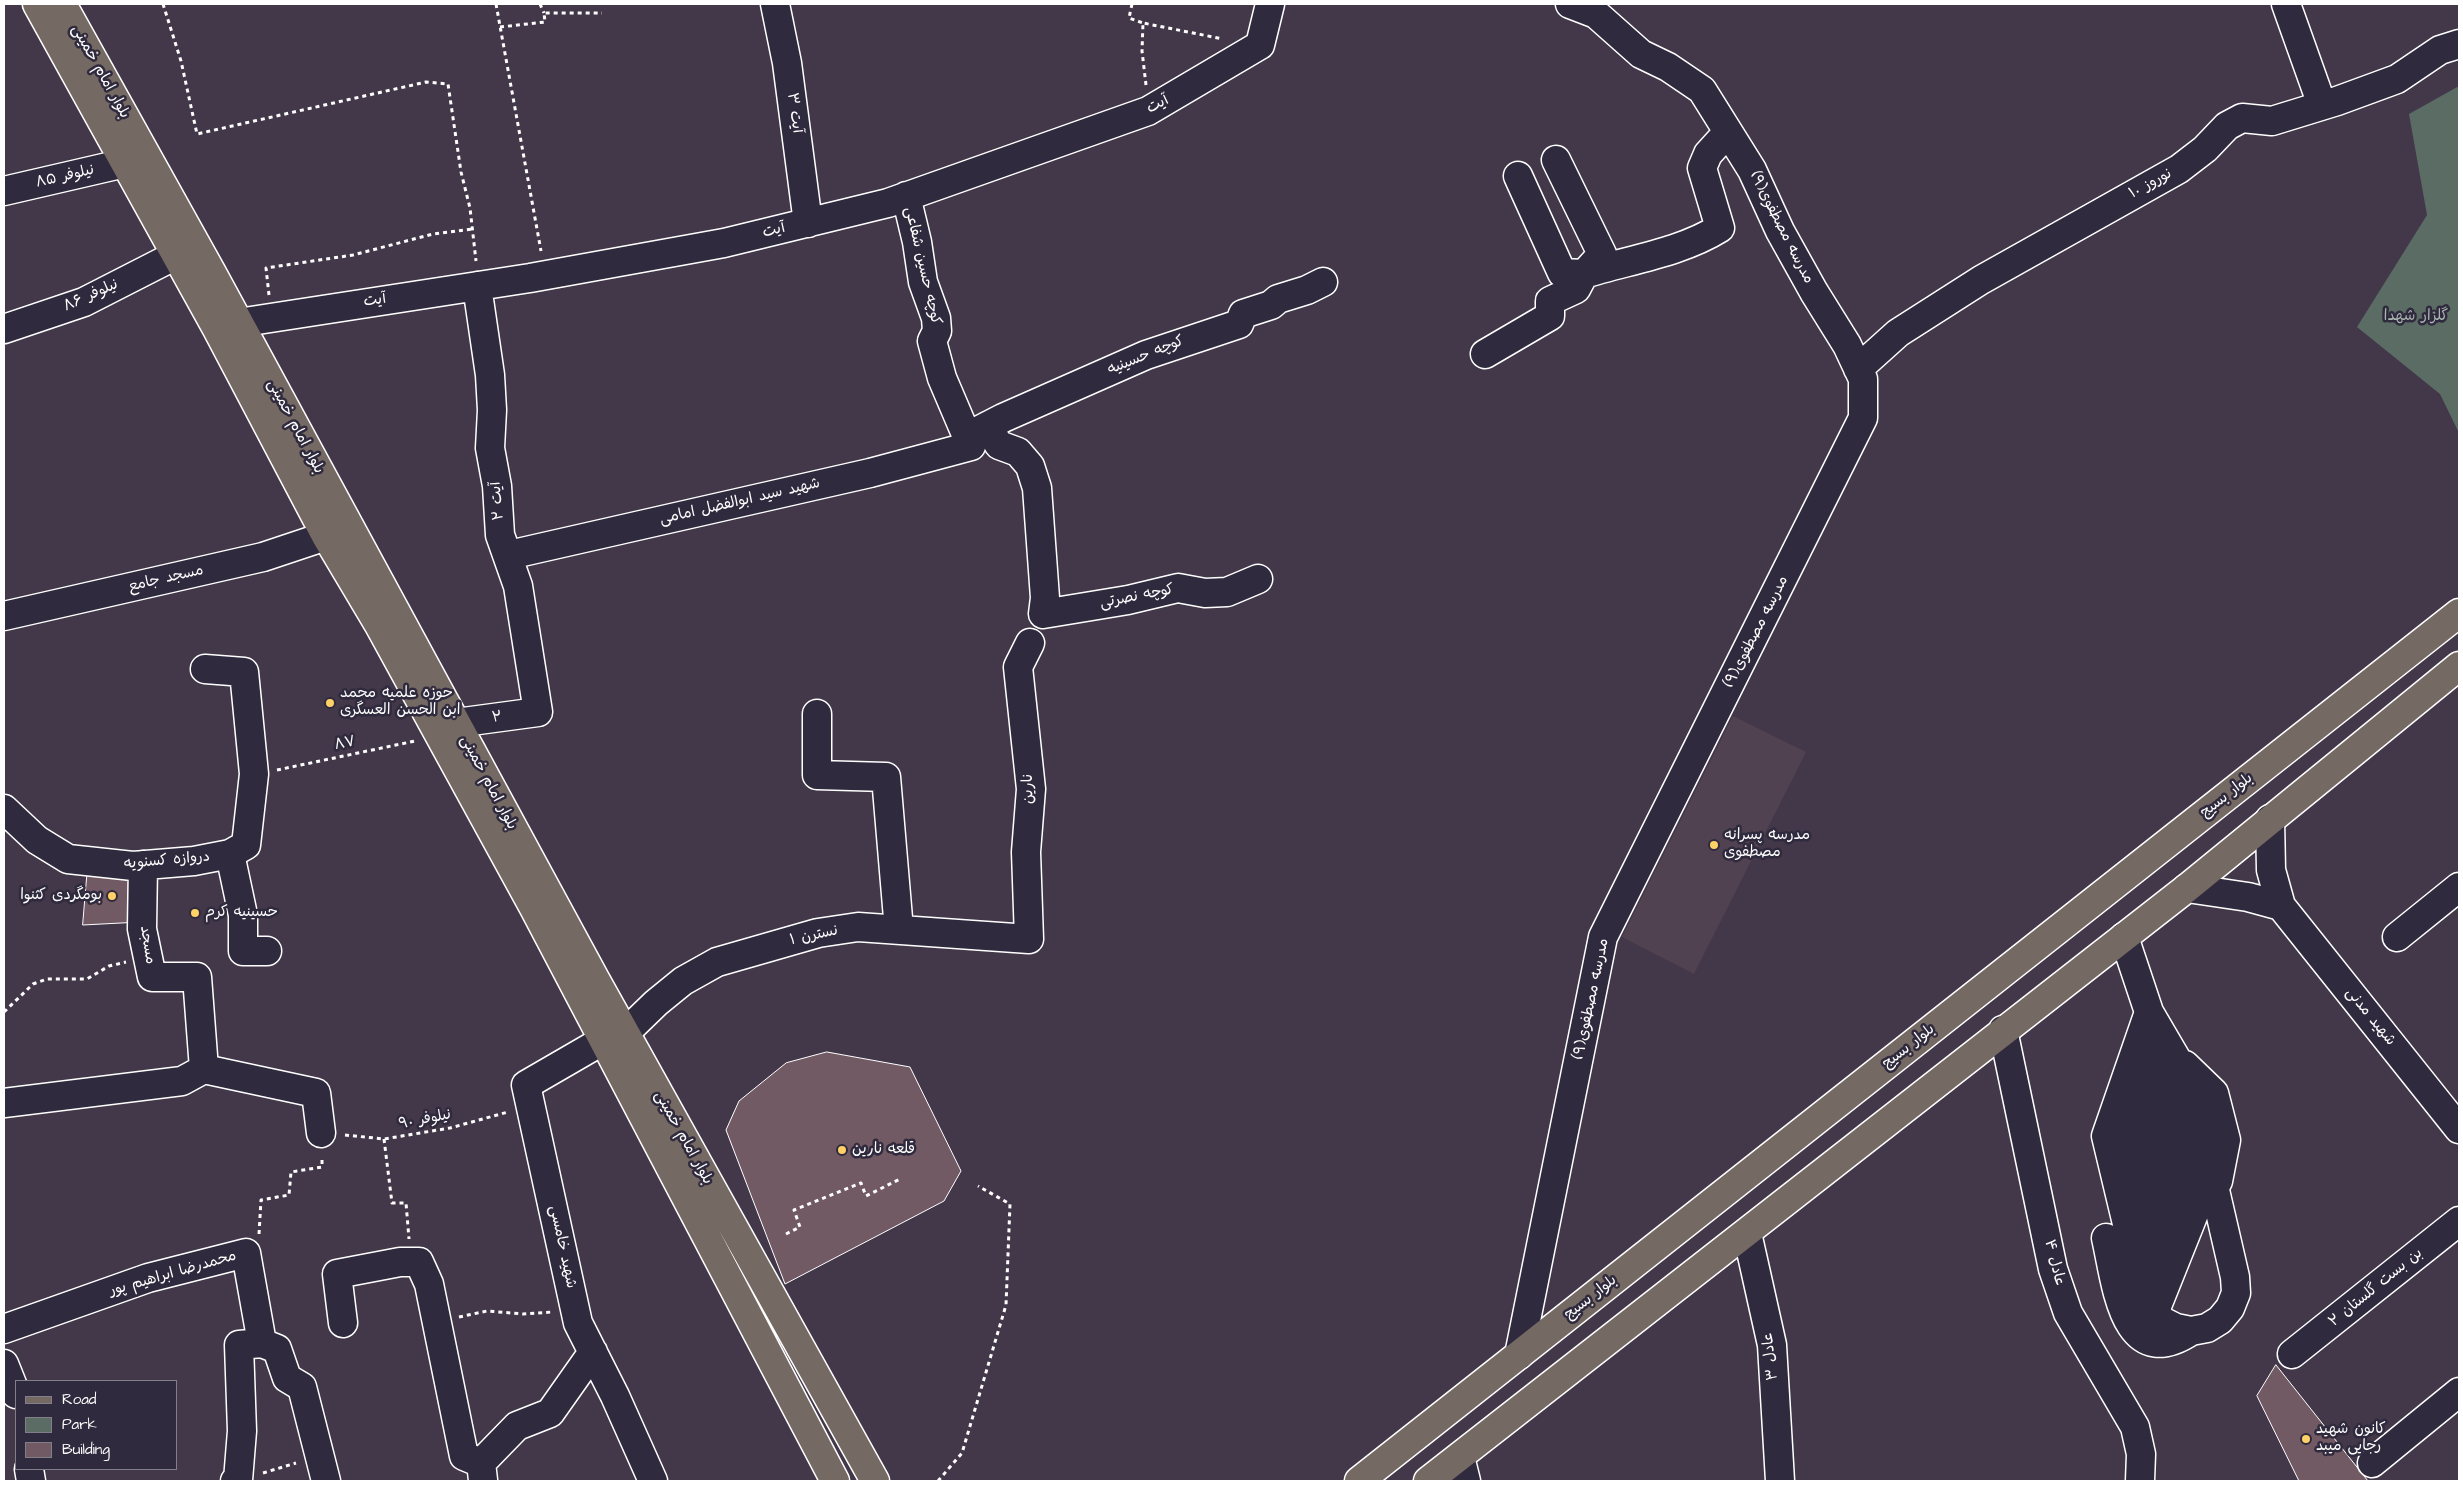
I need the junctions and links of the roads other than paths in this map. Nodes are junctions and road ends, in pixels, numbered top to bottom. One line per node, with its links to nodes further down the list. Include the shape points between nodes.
1 (37, 4): 11 (main road, بلوار امام خمینی)
2 (62, 4): 20 (main road, بلوار امام خمینی)
3 (776, 4): 15 (street, آیت ۳)
4 (1270, 4): 14 (street, آیت, via 1260,45 1148,111)
5 (1570, 4): 9 (street, مدرسه مصطفوی(۹), via 1596,14 1641,54 1668,67 1702,90)
6 (2286, 4): 8 (street)
7 (2459, 44): 8 (street, نوروز ۱۰, via 2440,50 2397,79)
8 (2322, 105): 23 (street, نوروز ۱۰, via 2272,122 2242,118 2227,126 2206,149 2179,169 1956,295 1898,333)
9 (1728, 132): 17 (street, via 1708,154 1702,168 1720,228 1676,247); 23 (street, مدرسه مصطفوی(۹), via 1752,170 1780,230)
10 (1556, 160): 17 (street, via 1602,254)
11 (126, 163): 13 (street, نیلوفر ۸۵); 16 (main road, بلوار امام خمینی)
12 (1518, 176): 17 (street, via 1562,273)
13 (4, 191)
14 (906, 196): 15 (street, آیت); 24 (street, کوچه حسین شفاعی, via 923,282 936,318 937,331 932,341 942,378)
15 (808, 222): 19 (street, آیت, via 724,243)
16 (176, 255): 20 (main road, بلوار امام خمینی); 21 (street, نیلوفر ۸۶, via 84,302)
17 (1584, 274): 22 (street, via 1576,289 1550,301 1550,316)
18 (1324, 282): 24 (street, کوچه حسینیه, via 1243,314 1239,324 1146,354)
19 (477, 286): 20 (street, آیت); 26 (street, آیت ۲, via 481,331 490,375 490,448 497,486 500,535)
20 (228, 326): 25 (main road, بلوار امام خمینی)
21 (4, 329)
22 (1485, 354)
23 (1858, 369): 73 (street, مدرسه مصطفوی(۹), via 1863,379 1863,418 1603,937)
24 (975, 437): 26 (street, شهید سید ابوالفضل امامی, via 870,473); 29 (street, کوچه حسین شفاعی, via 1018,452 1030,466 1038,488 1045,598)
25 (337, 530): 30 (street, مسجد جامع, via 263,557); 36 (main road, بلوار امام خمینی)
26 (509, 555): 34 (street, آیت ۲, via 518,586)
27 (1258, 579): 29 (street, کوچه نصرتی, via 1227,592 1205,593 1178,588)
28 (2459, 613): 73 (main road, بلوار بسیج)
29 (1043, 614)
30 (4, 616)
31 (1030, 643): 47 (street, نارین, via 1018,667 1031,789 1026,852)
32 (2459, 666): 38 (main road)
33 (206, 669): 39 (street, دروازه کسنویه, via 244,672 254,774 246,845)
34 (538, 712): 36 (street, ۲)
35 (817, 714): 44 (street, via 817,775 886,777)
36 (448, 730): 51 (main road, بلوار امام خمینی)
37 (4, 809): 40 (street, دروازه کسنویه, via 37,840 68,859)
38 (2270, 819): 41 (main road); 43 (street, شهید مدنی, via 2271,870)
39 (230, 854): 40 (street, دروازه کسنویه); 48 (street, via 243,915 243,951)
40 (143, 865): 53 (street, مسجد, via 142,929 152,977 197,977)
41 (2187, 888): 43 (street, via 2248,897); 45 (main road)
42 (2459, 888): 46 (street)
43 (2281, 906): 56 (street, شهید مدنی)
44 (899, 930): 47 (street, نسترن ۱); 51 (street, نسترن ۱, via 858,928 818,933 717,962 684,981)
45 (2124, 937): 49 (street); 50 (main road)
46 (2397, 937)
47 (1030, 939)
48 (267, 951)
49 (2144, 1024): 52 (street); 59 (street, via 2106,1136)
50 (2003, 1030): 63 (main road); 88 (street, عادل ۴, via 2053,1268 2068,1313 2135,1427 2141,1454)
51 (614, 1037): 71 (street, شهید خامسی, via 526,1085 578,1323); 83 (main road, بلوار امام خمینی); 84 (main road, بلوار امام خمینی)
52 (2166, 1059): 54 (street, via 2164,1073); 59 (street); 69 (street, via 2214,1093 2226,1140 2216,1192 2236,1277 2236,1293 2220,1320 2206,1328)
53 (204, 1069): 55 (street, via 182,1081); 57 (street, via 316,1093)
54 (2170, 1097): 58 (street); 61 (street)
55 (4, 1103)
56 (2459, 1129)
57 (321, 1133)
58 (2181, 1136): 60 (street); 64 (street)
59 (2114, 1169): 61 (street)
60 (2190, 1170): 65 (street); 66 (street, via 2199,1201)
61 (2124, 1211): 64 (street)
62 (2459, 1221): 72 (street, بن بست گلستان ۲)
63 (1747, 1233): 78 (main road); 87 (street, عادل ۳, via 1772,1345)
64 (2119, 1241): 65 (street); 69 (street, via 2123,1312 2129,1325 2152,1341 2166,1342)
65 (2141, 1283): 66 (street, via 2144,1295)
66 (2155, 1311): 69 (street, via 2169,1324)
67 (343, 1323): 79 (street, via 337,1274 400,1262 419,1262 428,1284 464,1456)
68 (4, 1329): 70 (street, محمدرضا ابراهیم پور, via 148,1278 246,1253)
69 (2191, 1331)
70 (262, 1343): 80 (street, via 239,1345 242,1431 238,1480); 81 (street, via 277,1349 287,1378 302,1387)
71 (593, 1352): 79 (street, via 550,1412 518,1426); 82 (street, شهید خامسی)
72 (2292, 1354)
73 (1519, 1355): 85 (main road, بلوار بسیج)
74 (4, 1364): 75 (street)
75 (15, 1392)
76 (2459, 1392): 77 (street)
77 (2372, 1463)
78 (1463, 1469): 86 (main road)
79 (482, 1472)
80 (246, 1478)
81 (326, 1481)
82 (652, 1481)
83 (835, 1481)
84 (874, 1481)
85 (1359, 1481)
86 (1428, 1481)
87 (1780, 1481)
88 (2140, 1481)

